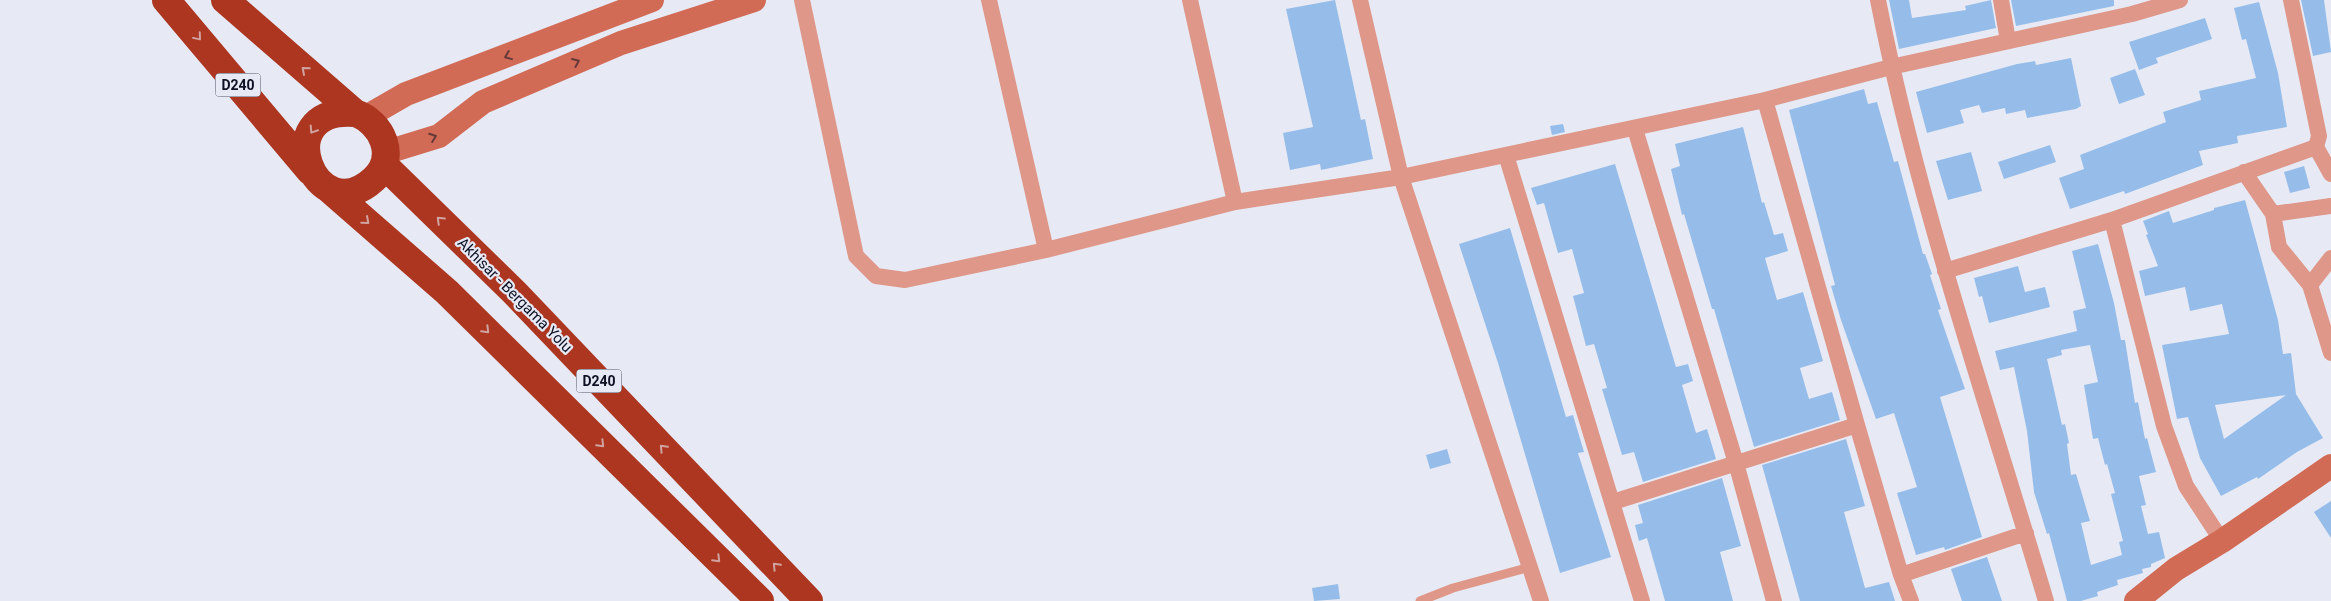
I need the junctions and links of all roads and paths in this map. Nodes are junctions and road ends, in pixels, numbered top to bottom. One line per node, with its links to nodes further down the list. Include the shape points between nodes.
1 (166, 0): 25 (highway, D240, one-way to 25)
2 (226, 0): 17 (highway, Akhisar - Bergama Yolu, one-way to 2)
3 (652, 0): 17 (main road, one-way to 17, via 406,94)
4 (754, 0): 21 (main road, one-way to 4, via 439,136 483,102 612,47)
5 (802, 0): 30 (street, via 856,256 876,276 906,280)
6 (990, 0): 30 (street)
7 (1190, 0): 26 (street)
8 (1360, 0): 24 (street)
9 (1878, 0): 15 (street)
10 (2001, 0): 14 (street)
11 (2180, 0): 13 (street)
12 (2291, 0): 19 (street, via 2319,136)
13 (2131, 7): 14 (street)
14 (2008, 41): 15 (street)
15 (1891, 67): 16 (street); 32 (street)
16 (1765, 100): 18 (street); 35 (street)
17 (361, 115): 21 (highway, Akhisar - Bergama Yolu, via 377,127 383,139); 25 (highway, one-way to 25, via 342,112 329,115 314,128 306,145 306,158)
18 (1635, 129): 20 (street); 36 (street)
19 (2316, 147): 22 (street); 23 (street)
20 (1506, 155): 24 (street); 38 (street)
21 (385, 159): 25 (highway, via 377,177 355,191 342,192); 44 (highway, Akhisar - Bergama Yolu / D240, one-way to 21)
22 (2244, 172): 28 (street); 29 (street)
23 (2331, 174)
24 (1401, 177): 26 (street); 41 (street)
25 (319, 180): 43 (highway, D240, one-way to 43, via 447,292)
26 (1236, 202): 30 (street)
27 (2331, 206): 28 (street)
28 (2273, 214): 33 (street, via 2279,247)
29 (2112, 220): 32 (street); 40 (street, via 2164,426 2186,486)
30 (1046, 250)
31 (2331, 258): 33 (street)
32 (1946, 271): 39 (street)
33 (2310, 285): 34 (street)
34 (2331, 353)
35 (1857, 425): 36 (street); 42 (street)
36 (1736, 463): 38 (street); 48 (street)
37 (2331, 466): 40 (main road)
38 (1613, 502): 47 (street)
39 (2026, 533): 42 (street); 50 (street)
40 (2222, 542): 51 (main road, via 2176,569)
41 (1530, 567): 45 (lane); 46 (street)
42 (1901, 575): 49 (street)
43 (760, 601)
44 (809, 601)
45 (1420, 601)
46 (1541, 601)
47 (1642, 601)
48 (1774, 601)
49 (1911, 601)
50 (2046, 601)
51 (2136, 601)

